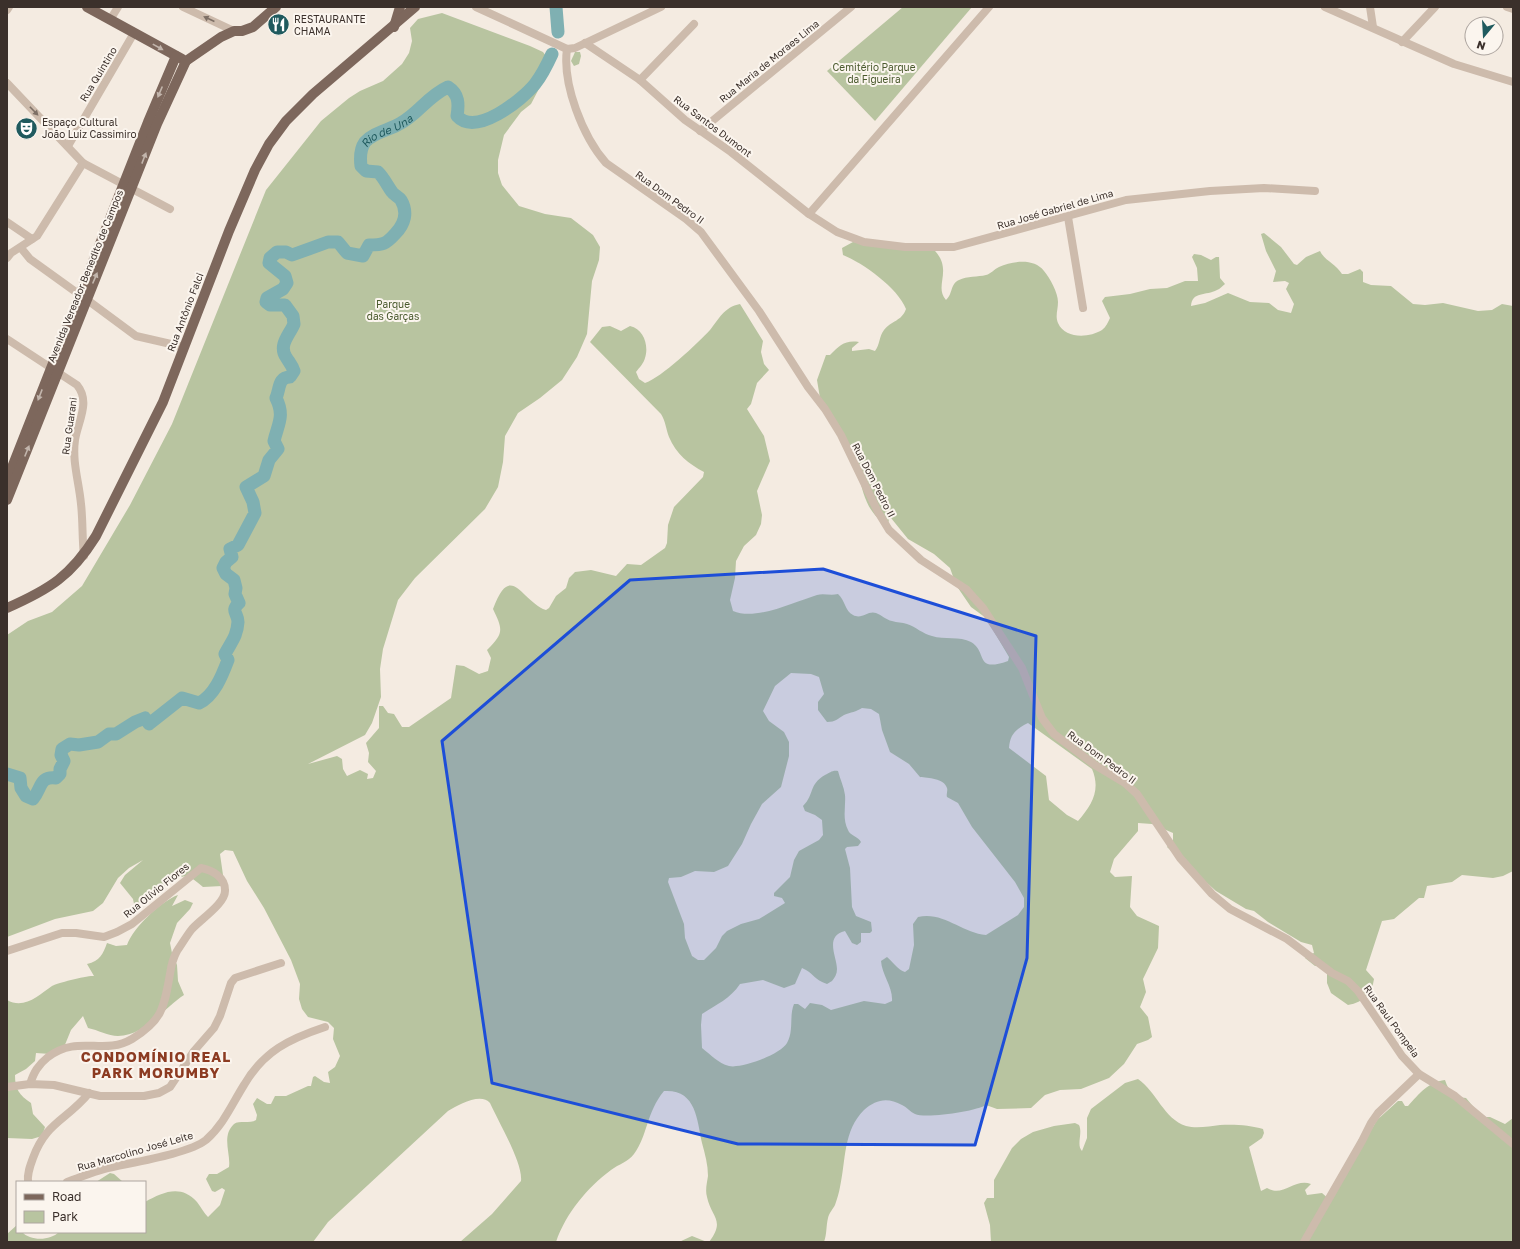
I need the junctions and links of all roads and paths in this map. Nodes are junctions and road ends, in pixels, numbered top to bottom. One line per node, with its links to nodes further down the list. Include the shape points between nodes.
1 (8, 7): 17 (street)
2 (87, 7): 18 (main road)
3 (118, 7): 18 (street)
4 (183, 7): 22 (street, one-way to 4)
5 (276, 7): 22 (main road, via 253,27)
6 (400, 7): 20 (main road)
7 (415, 7): 20 (main road, Rua Antônio Falci)
8 (476, 7): 26 (street)
9 (661, 7): 25 (street)
10 (851, 7): 33 (street, Rua Maria de Moraes Lima)
11 (989, 7): 39 (street)
12 (1325, 7): 21 (street)
13 (1370, 7): 21 (street)
14 (1435, 7): 24 (street)
15 (1507, 7): 16 (street)
16 (1513, 9)
17 (7, 10)
18 (110, 20): 23 (main road)
19 (694, 24): 29 (street)
20 (394, 27): 48 (main road, Rua Antônio Falci, via 313,94 286,121 269,144 232,224)
21 (1374, 27): 24 (street)
22 (234, 31): 28 (main road)
23 (134, 33): 27 (main road, one-way to 27); 34 (street, Rua Quintino)
24 (1402, 42): 31 (street, via 1454,64)
25 (585, 43): 26 (street); 29 (street, Rua Santos Dumont)
26 (567, 49): 54 (street, Rua Dom Pedro II, via 566,60 573,99 582,125 598,154 606,163 701,232 759,311 825,409 841,435 878,512 890,530 921,560 966,589 983,608 1022,668 1042,718 1054,734 1137,794 1180,858 1212,894 1230,909)
27 (176, 56): 28 (main road); 32 (main road, Avenida Vereador Benedito de Campos, one-way to 32)
28 (186, 60): 32 (main road, Avenida Vereador Benedito de Campos)
29 (640, 80): 33 (street, Rua Santos Dumont)
30 (7, 82): 34 (street, one-way to 34)
31 (1513, 82)
32 (152, 123): 36 (main road, Avenida Vereador Benedito de Campos)
33 (700, 131): 39 (street, Rua Santos Dumont, via 737,156)
34 (68, 146): 35 (street)
35 (83, 163): 36 (street); 42 (street, via 44,228)
36 (128, 187): 38 (street); 45 (main road, Avenida Vereador Benedito de Campos)
37 (1315, 191): 40 (street, Rua José Gabriel de Lima, via 1264,188 1210,191 1126,200)
38 (170, 209)
39 (808, 214): 40 (street, Rua José Gabriel de Lima, via 837,232 864,242 906,247 954,247)
40 (1068, 217): 46 (street)
41 (7, 222): 42 (street)
42 (32, 239): 43 (street)
43 (21, 248): 44 (street); 45 (street, via 30,259)
44 (7, 258)
45 (83, 297): 48 (street, via 136,336); 49 (main road, Avenida Vereador Benedito de Campos)
46 (1083, 308)
47 (7, 340): 49 (street, Rua Guarani)
48 (184, 347): 52 (main road, Rua Antônio Falci, via 163,402)
49 (54, 371): 50 (main road, Avenida Vereador Benedito de Campos, one-way to 50); 51 (main road, Avenida Vereador Benedito de Campos, one-way to 49); 52 (street, Rua Guarani, via 77,385 85,399 77,429 74,457 81,506)
50 (7, 480)
51 (7, 500)
52 (84, 556): 53 (main road, Rua Antônio Falci, via 53,585)
53 (7, 608)
54 (1269, 929): 58 (street, Rua Raul Pompeia, via 1348,981 1358,991 1402,1056)
55 (7, 951): 59 (street, Rua Olívio Flores, via 62,933 104,937 117,932 132,924 201,868 213,871 223,880 226,891 223,899 191,931 176,953 164,1005 153,1022 131,1040 117,1045 71,1046 61,1049 37,1066)
56 (281, 963): 61 (street, via 235,978 214,1028 194,1051 170,1087 159,1093 144,1096 100,1096)
57 (325, 1027): 64 (street, Rua Marcolino José Leite, via 284,1043 260,1062 244,1084 230,1112 205,1140 171,1154 104,1169)
58 (1419, 1074): 62 (street, Rua Raul Pompeia, via 1456,1096); 65 (street, via 1371,1123)
59 (30, 1084): 60 (street); 61 (street, via 66,1087)
60 (7, 1087)
61 (89, 1093): 63 (street, via 77,1107 46,1132 32,1160)
62 (1513, 1144)
63 (28, 1181)
64 (70, 1181)
65 (1304, 1242)

